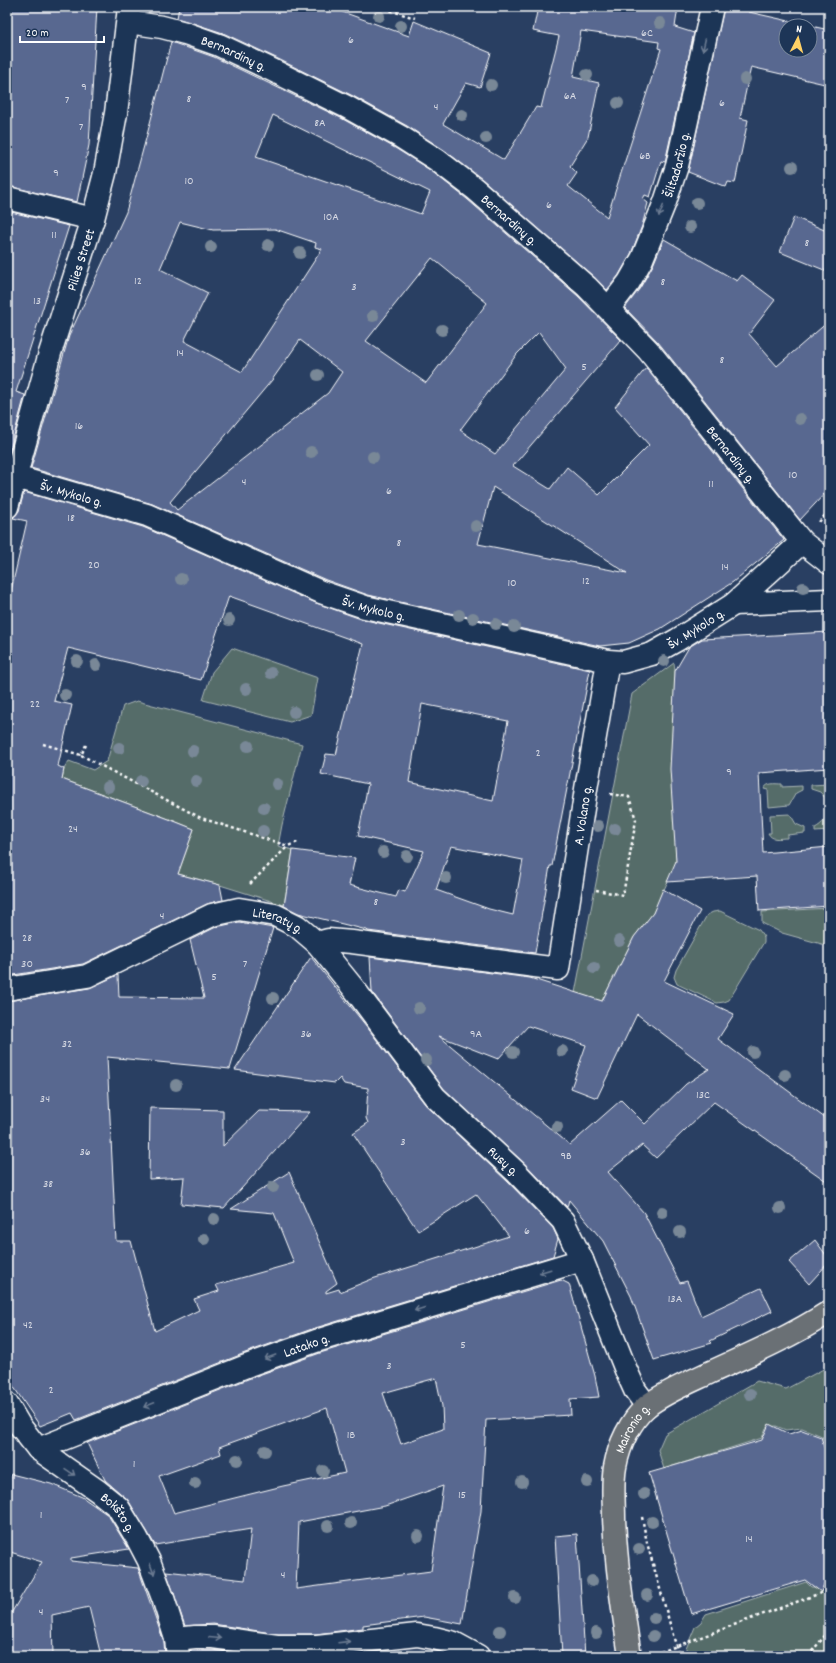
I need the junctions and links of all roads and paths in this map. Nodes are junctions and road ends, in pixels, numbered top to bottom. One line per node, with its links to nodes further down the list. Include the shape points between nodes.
1 (379, 7): 4 (path)
2 (712, 7): 7 (street, Šiltadaržio g., one-way to 7, via 678,158 665,202 642,259 629,282)
3 (128, 14): 6 (street, Pilies Street, via 112,136); 7 (street, Bernardinų g., via 219,45 347,107 401,137 475,189)
4 (415, 18)
5 (7, 198): 6 (street)
6 (93, 219): 8 (street, Pilies Street, via 50,353)
7 (609, 308): 10 (street, Bernardinų g., via 648,350)
8 (16, 478): 9 (street, Pilies Street); 14 (street, Šv. Mykolo g., via 147,515 321,592 365,606)
9 (7, 507)
10 (802, 542): 11 (street); 13 (street, Šv. Mykolo g.)
11 (829, 563)
12 (829, 600): 13 (street, Šv. Mykolo g.)
13 (734, 604): 14 (street, Šv. Mykolo g., via 652,654 623,662)
14 (608, 661): 18 (street, A. Volano g.)
15 (43, 744): 17 (path)
16 (86, 745): 17 (path)
17 (81, 755): 20 (path, via 201,818)
18 (586, 789): 21 (street, A. Volano g.); 21 (path, via 629,797 636,820 623,895)
19 (300, 841): 20 (path)
20 (288, 846): 22 (path)
21 (571, 886): 24 (street, A. Volano g.)
22 (247, 887)
23 (317, 943): 24 (street, Literatų g., via 328,940 352,942); 25 (street, Literatų g., via 297,926 275,915 239,909 223,911 87,976 39,986); 26 (street, Rusų g., via 356,990 435,1097 516,1172 563,1221)
24 (558, 969)
25 (7, 989)
26 (582, 1260): 29 (street, Rusų g., via 624,1366 635,1390); 30 (street, Latako g., one-way to 30, via 316,1341 249,1365)
27 (829, 1312): 29 (main road, Maironio g., via 793,1334 690,1382)
28 (7, 1404): 30 (street, Bokšto g.)
29 (647, 1406): 37 (main road, Maironio g., via 634,1420 625,1436 615,1469 618,1576)
30 (38, 1450): 35 (street, Bokšto g., one-way to 35, via 118,1507 148,1561 163,1598)
31 (641, 1513): 34 (path)
32 (829, 1590): 34 (path)
33 (829, 1631): 40 (path)
34 (675, 1646): 38 (path); 39 (path)
35 (177, 1648): 36 (street, one-way to 36, via 195,1637 277,1646 317,1646 417,1635 454,1643)
36 (478, 1656)
37 (630, 1656)
38 (648, 1656)
39 (679, 1656)
40 (808, 1656)

